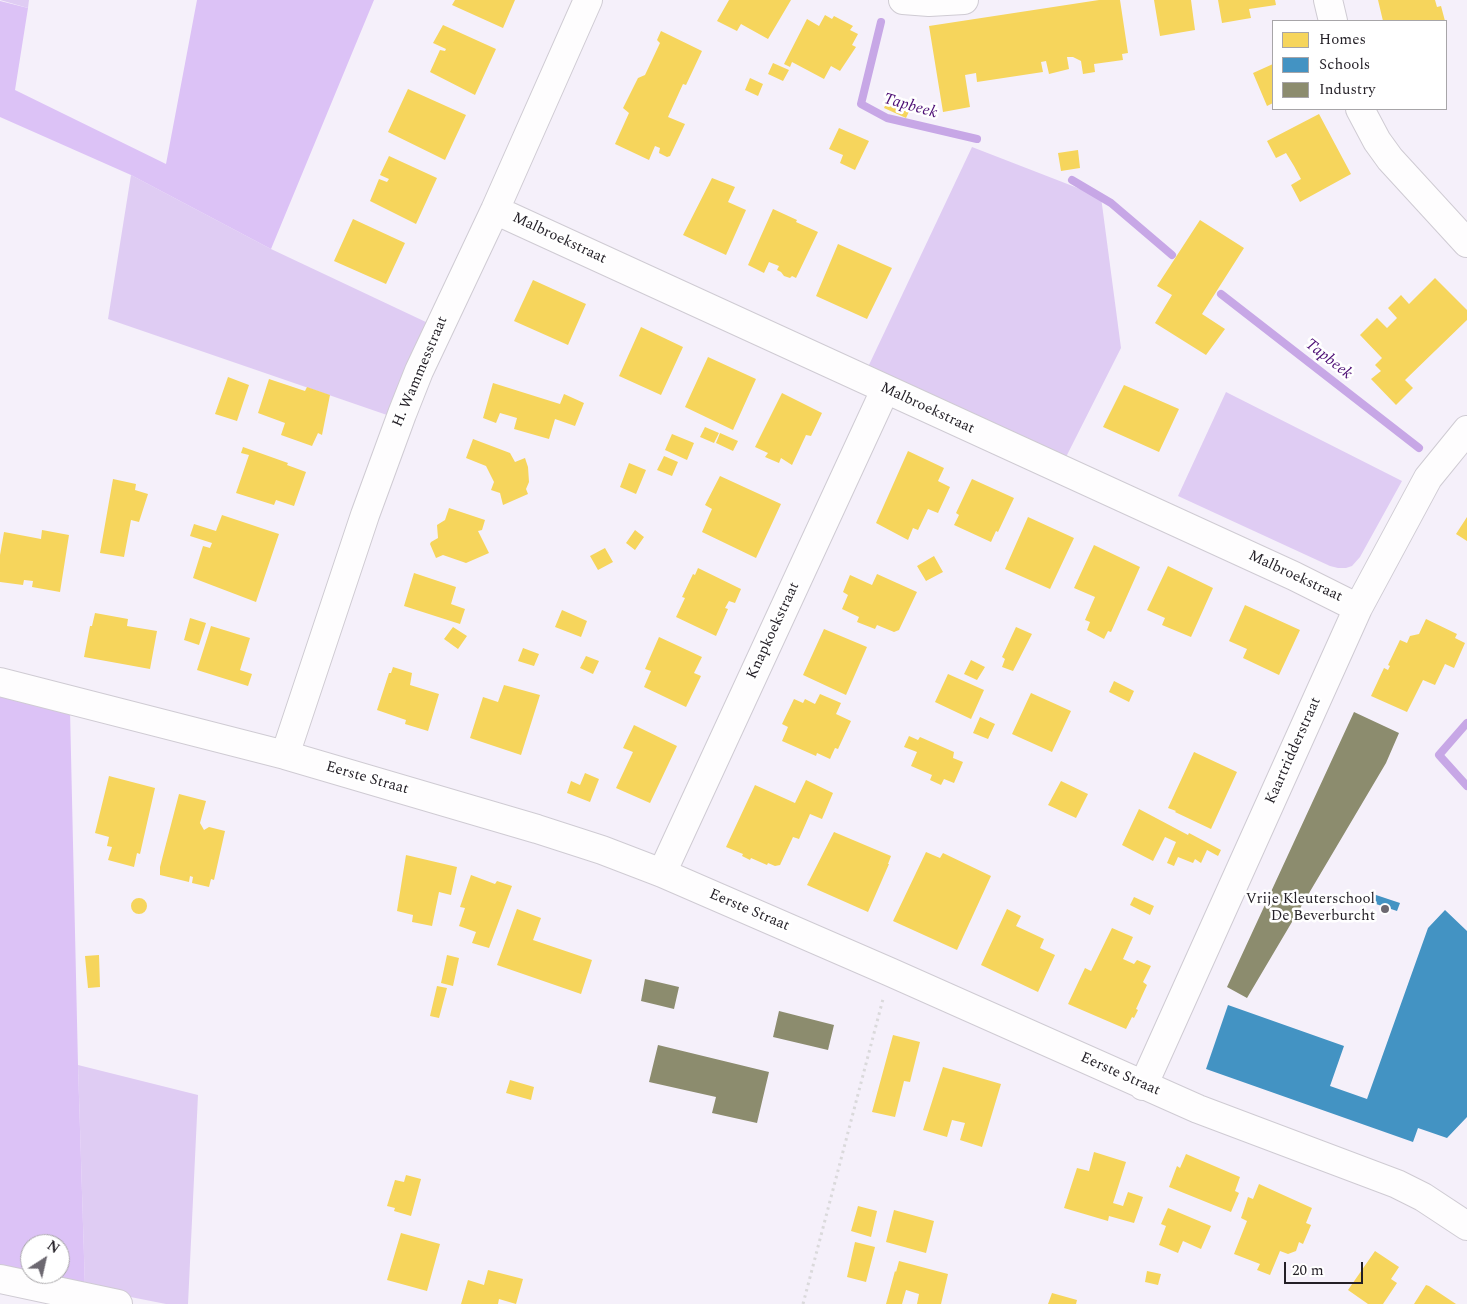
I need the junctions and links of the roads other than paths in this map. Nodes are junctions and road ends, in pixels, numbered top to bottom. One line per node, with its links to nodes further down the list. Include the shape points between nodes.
1 (588, 0): 7 (street, H. Wammesstraat)
2 (903, 0): 3 (street)
3 (964, 0)
4 (1328, 0): 5 (street)
5 (1333, 20)
6 (1361, 110): 8 (street, via 1390,159)
7 (495, 210): 9 (street, Malbroekstraat); 13 (street, H. Wammesstraat, via 402,414 364,515)
8 (1467, 243)
9 (885, 390): 11 (street, Malbroekstraat); 14 (street, Knapkoekstraat)
10 (1467, 430): 11 (street, Kaartridderstraat, via 1428,478)
11 (1358, 608): 15 (street, Kaartridderstraat)
12 (0, 682): 13 (street, Eerste Straat)
13 (285, 755): 14 (street, Eerste Straat, via 537,828)
14 (662, 873): 15 (street, Eerste Straat)
15 (1143, 1086): 16 (street, Eerste Straat, via 1397,1184)
16 (1467, 1226)
17 (0, 1279): 18 (street)
18 (118, 1304)

